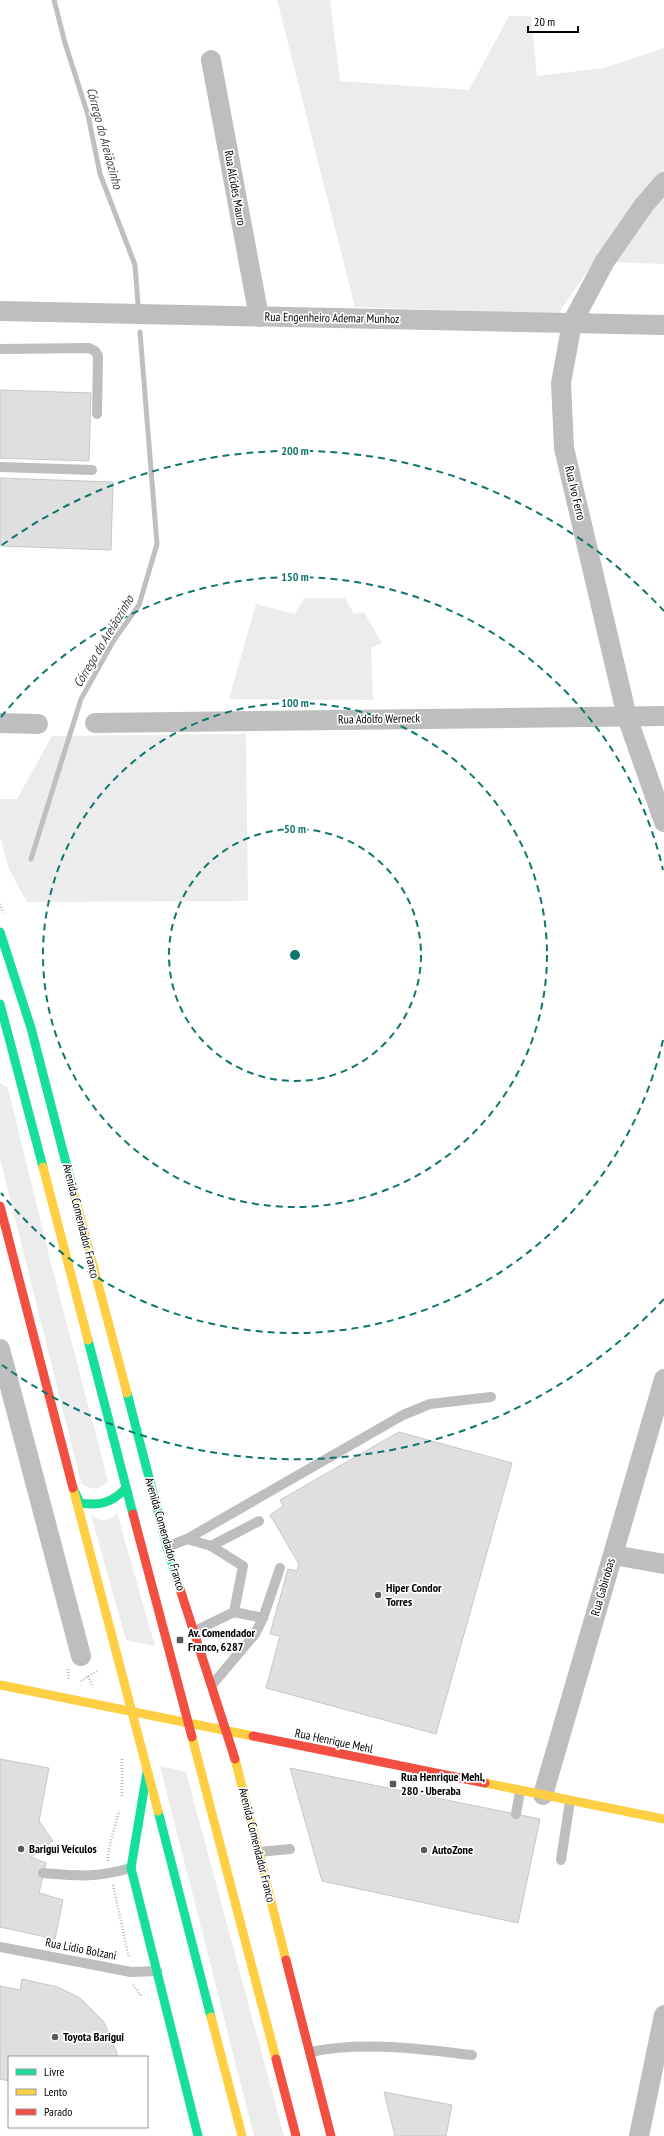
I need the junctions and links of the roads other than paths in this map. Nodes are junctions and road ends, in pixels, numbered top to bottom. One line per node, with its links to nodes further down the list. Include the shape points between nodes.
1 (211, 60): 4 (street, Rua Alcides Mauro)
2 (664, 182): 5 (street, Rua Ivo Ferro, via 644,205 605,261)
3 (0, 311): 4 (street, Rua Engenheiro Ademar Munhoz)
4 (259, 317): 5 (street, Rua Engenheiro Ademar Munhoz)
5 (572, 323): 6 (street, Rua Engenheiro Ademar Munhoz); 12 (street, Rua Ivo Ferro, via 561,383 564,448)
6 (664, 325)
7 (0, 349): 8 (lane, via 89,348 95,351 98,356)
8 (97, 414)
9 (0, 467): 10 (lane)
10 (92, 470)
11 (664, 716): 12 (street, Rua Adolfo Werneck)
12 (627, 717): 14 (street, Rua Adolfo Werneck); 16 (street, Rua Ivo Ferro)
13 (0, 723): 15 (street)
14 (95, 723)
15 (38, 724)
16 (664, 822)
17 (0, 932): 29 (main road, Avenida Comendador Franco, via 31,1028)
18 (0, 1004): 20 (main road, Avenida Comendador Franco)
19 (6, 1060): 20 (main road)
20 (16, 1067): 25 (main road, Avenida Comendador Franco)
21 (0, 1206): 26 (main road)
22 (0, 1348): 37 (street)
23 (664, 1379): 31 (street, Rua Gabirobas)
24 (491, 1397): 28 (lane, via 430,1404 403,1415)
25 (126, 1488): 26 (main road, via 115,1500 98,1506 80,1503); 41 (main road, Avenida Comendador Franco)
26 (74, 1490): 40 (main road)
27 (259, 1520): 30 (lane)
28 (187, 1539): 29 (lane); 30 (lane)
29 (167, 1546): 36 (main road, Avenida Comendador Franco)
30 (211, 1546): 34 (lane, via 243,1566)
31 (613, 1554): 32 (street); 45 (street, Rua Gabirobas)
32 (664, 1564)
33 (280, 1568): 35 (lane)
34 (234, 1612): 35 (lane); 36 (lane)
35 (263, 1618): 39 (lane, via 255,1634)
36 (195, 1631): 39 (main road, Avenida Comendador Franco)
37 (81, 1656)
38 (0, 1684): 40 (main road, Rua Henrique Mehl)
39 (212, 1685): 42 (main road, Avenida Comendador Franco)
40 (131, 1711): 41 (main road, Rua Henrique Mehl); 43 (main road)
41 (188, 1723): 42 (main road, Rua Henrique Mehl); 61 (main road, Avenida Comendador Franco)
42 (227, 1731): 44 (main road, Rua Henrique Mehl); 50 (main road, Avenida Comendador Franco)
43 (147, 1772): 52 (main road); 60 (main road)
44 (520, 1791): 45 (main road, Rua Henrique Mehl); 47 (lane)
45 (543, 1795): 46 (main road, Rua Henrique Mehl)
46 (570, 1801): 48 (main road, Rua Henrique Mehl); 51 (lane)
47 (516, 1814)
48 (664, 1819)
49 (290, 1849): 50 (lane)
50 (259, 1852): 57 (main road, Avenida Comendador Franco)
51 (561, 1860)
52 (131, 1868): 53 (lane, via 108,1875 85,1877); 55 (main road)
53 (43, 1873)
54 (0, 1947): 55 (lane, Rua Lídio Bolzani, via 131,1972)
55 (157, 1971): 59 (main road)
56 (664, 2015): 63 (street)
57 (310, 2052): 58 (lane, via 334,2047 397,2047); 62 (main road, Avenida Comendador Franco)
58 (472, 2055)
59 (198, 2136)
60 (242, 2136)
61 (296, 2136)
62 (331, 2136)
63 (639, 2136)

